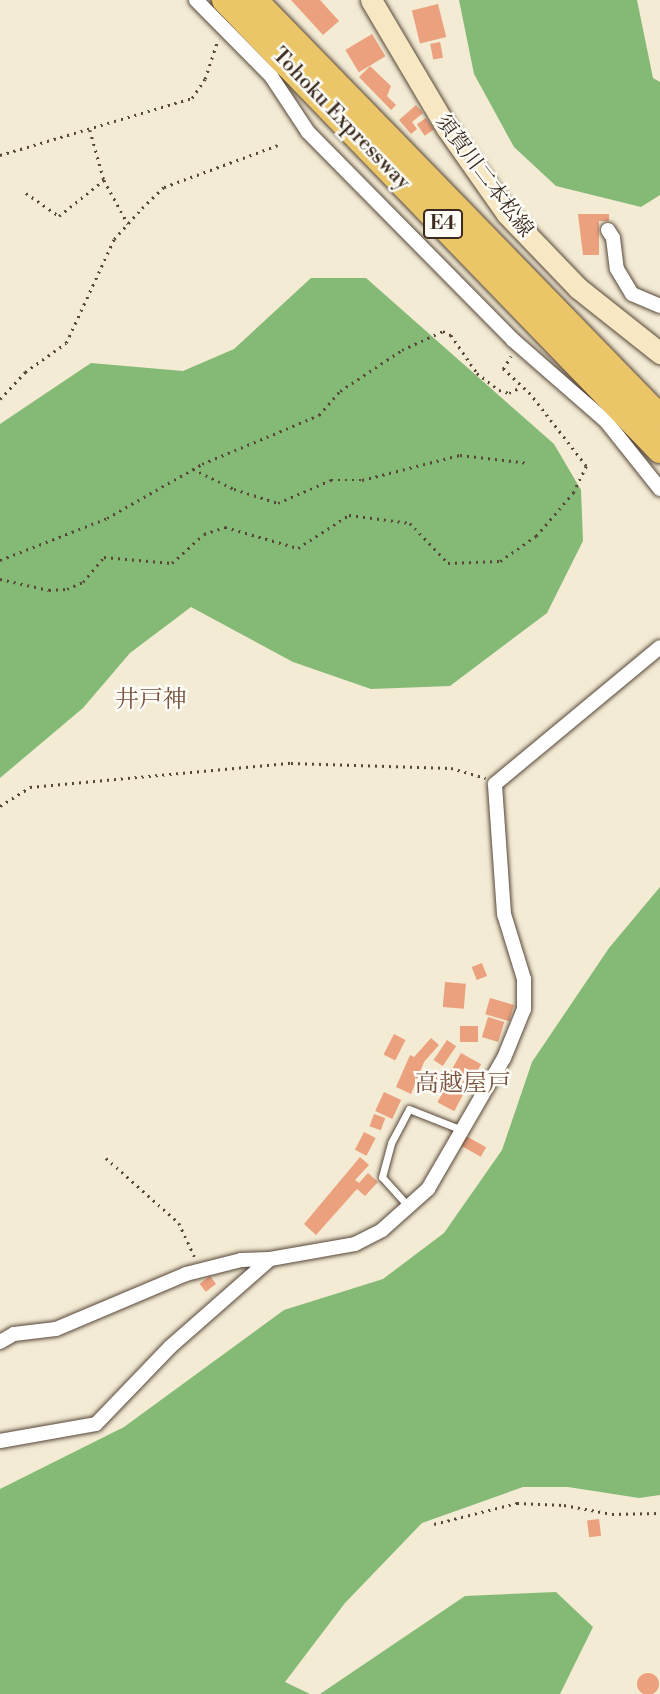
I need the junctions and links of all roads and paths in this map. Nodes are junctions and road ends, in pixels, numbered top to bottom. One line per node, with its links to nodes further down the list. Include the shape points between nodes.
1 (196, 0): 4 (street)
2 (254, 0): 17 (highway, Tohoku Expressway / E4)
3 (371, 0): 14 (main road, 須賀川二本松線, via 446,127 507,214 578,288)
4 (224, 13): 5 (path, via 205,79 192,98); 13 (street, via 309,132); 18 (highway, Tohoku Expressway / E4)
5 (90, 130): 7 (path); 8 (path)
6 (278, 145): 10 (path, via 164,187)
7 (0, 155)
8 (104, 180): 9 (path, via 59,216); 10 (path)
9 (26, 193)
10 (128, 224): 16 (path, via 94,278 66,343 25,372)
11 (608, 230): 12 (street, via 617,269 632,293)
12 (660, 306)
13 (521, 347): 15 (path, via 503,369); 21 (street, via 606,421)
14 (660, 353)
15 (521, 387): 20 (path, via 509,393 499,390 477,373 451,335 443,331 402,350 351,384 319,415); 23 (path, via 586,471 536,536 500,561 449,563 410,523 349,515 298,548 225,527 204,534 172,563 104,557 83,582 67,589 49,590)
16 (0, 399)
17 (660, 418)
18 (660, 450)
19 (529, 463): 20 (path, via 460,455 362,480 331,480 278,502 234,489)
20 (193, 468): 22 (path, via 107,518)
21 (660, 489)
22 (0, 560)
23 (0, 579)
24 (660, 647): 25 (street)
25 (495, 784): 26 (path, via 451,768 291,763 30,787); 27 (street, via 505,915 524,979 524,1009 504,1058)
26 (0, 806)
27 (462, 1130): 29 (street, via 428,1189); 29 (lane, via 409,1109 391,1143 382,1177)
28 (106, 1158): 31 (path, via 179,1223 195,1253)
29 (409, 1208): 30 (street, via 355,1244)
30 (270, 1259): 31 (street, via 241,1260); 33 (street, via 170,1347 96,1424)
31 (195, 1272): 32 (street, via 55,1329 14,1334)
32 (0, 1342)
33 (0, 1441)
34 (660, 1513): 35 (path, via 612,1514 517,1503)
35 (434, 1524)

